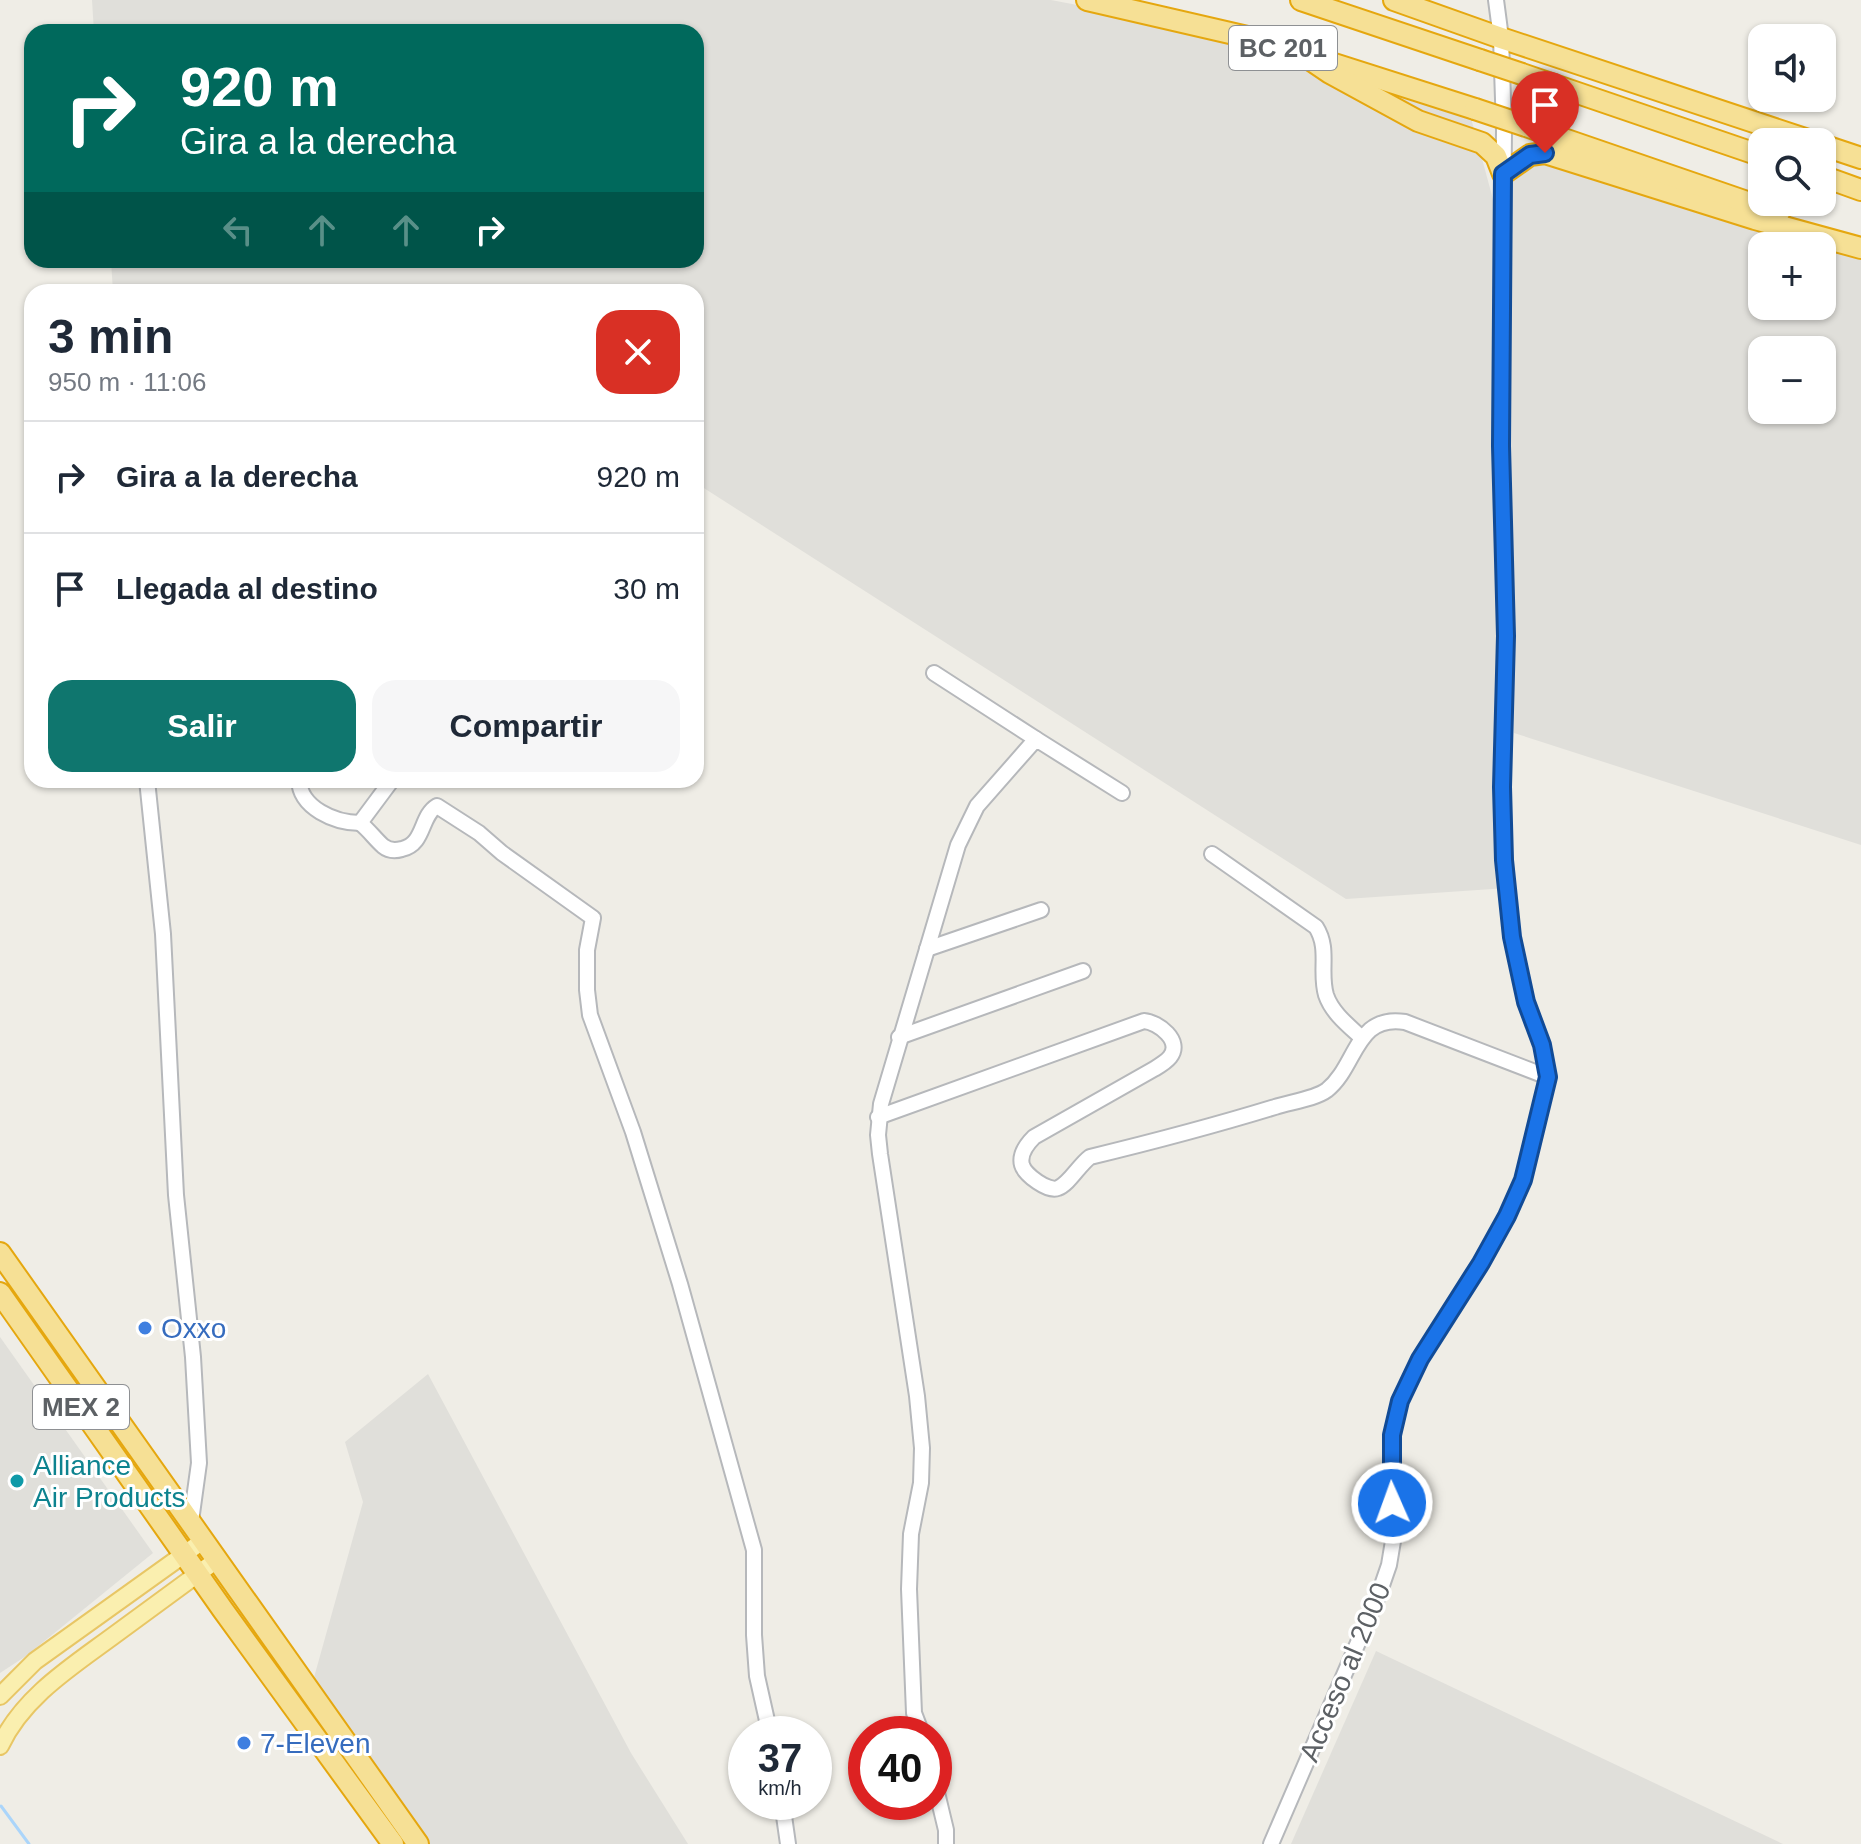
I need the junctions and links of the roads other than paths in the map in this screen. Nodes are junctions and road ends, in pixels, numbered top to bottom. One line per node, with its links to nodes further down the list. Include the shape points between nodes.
1 (1087, 0): 6 (highway, BC 201, via 1231,32)
2 (1301, 0): 9 (highway, BC 201, bridge)
3 (1394, 0): 5 (highway)
4 (1496, 0): 5 (street, Acceso al 2000)
5 (1501, 38): 7 (highway); 11 (street, Acceso al 2000)
6 (1302, 54): 11 (highway, via 1407,115 1482,143 1496,156); 14 (highway, BC 201, bridge, via 1725,193)
7 (1772, 128)
8 (1836, 149): 10 (highway)
9 (1748, 151)
10 (1861, 158)
11 (1503, 174): 14 (highway, via 1530,155 1545,153 1755,219); 28 (street, Acceso al 2000, via 1504,860 1512,937)
12 (1836, 179): 13 (highway)
13 (1861, 190)
14 (1861, 245)
15 (934, 673): 16 (street)
16 (1036, 739): 20 (street); 24 (street, via 968,820)
17 (148, 788): 32 (street, via 163,934 176,1195 193,1357 199,1463)
18 (299, 788): 21 (street, via 309,804 348,823)
19 (386, 788): 21 (street)
20 (1122, 793)
21 (360, 823): 38 (street, via 391,851 406,849 437,806 593,918 587,950 590,1015 680,1284 754,1550 754,1635)
22 (1212, 854): 27 (street, via 1316,927 1324,939 1326,995)
23 (1041, 910): 24 (street)
24 (927, 949): 26 (street)
25 (1083, 971): 26 (street)
26 (899, 1037): 29 (street)
27 (1362, 1038): 28 (street, via 1389,1019 1405,1022); 29 (street, via 1326,1091 1090,1157 1056,1189 1026,1171 1026,1145 1171,1056 1172,1042 1154,1022 1144,1021)
28 (1548, 1077): 47 (street, Acceso al 2000, via 1523,1180 1507,1216 1400,1401 1392,1435 1389,1565)
29 (878, 1117): 39 (street, via 922,1448 909,1589)
30 (0, 1253): 32 (highway, MEX 2)
31 (0, 1293): 34 (highway, MEX 2)
32 (191, 1521): 33 (highway, MEX 2)
33 (204, 1540): 34 (main road); 35 (highway, MEX 2)
34 (185, 1553): 36 (highway, MEX 2); 37 (main road, via 35,1661)
35 (218, 1559): 36 (main road); 44 (highway, MEX 2)
36 (199, 1573): 40 (main road, via 59,1676 29,1704); 43 (highway, MEX 2)
37 (0, 1696)
38 (766, 1716)
39 (915, 1716)
40 (0, 1746)
41 (785, 1820): 45 (street)
42 (944, 1820): 46 (street)
43 (393, 1844)
44 (418, 1844)
45 (788, 1844)
46 (946, 1844)
47 (1271, 1844)

